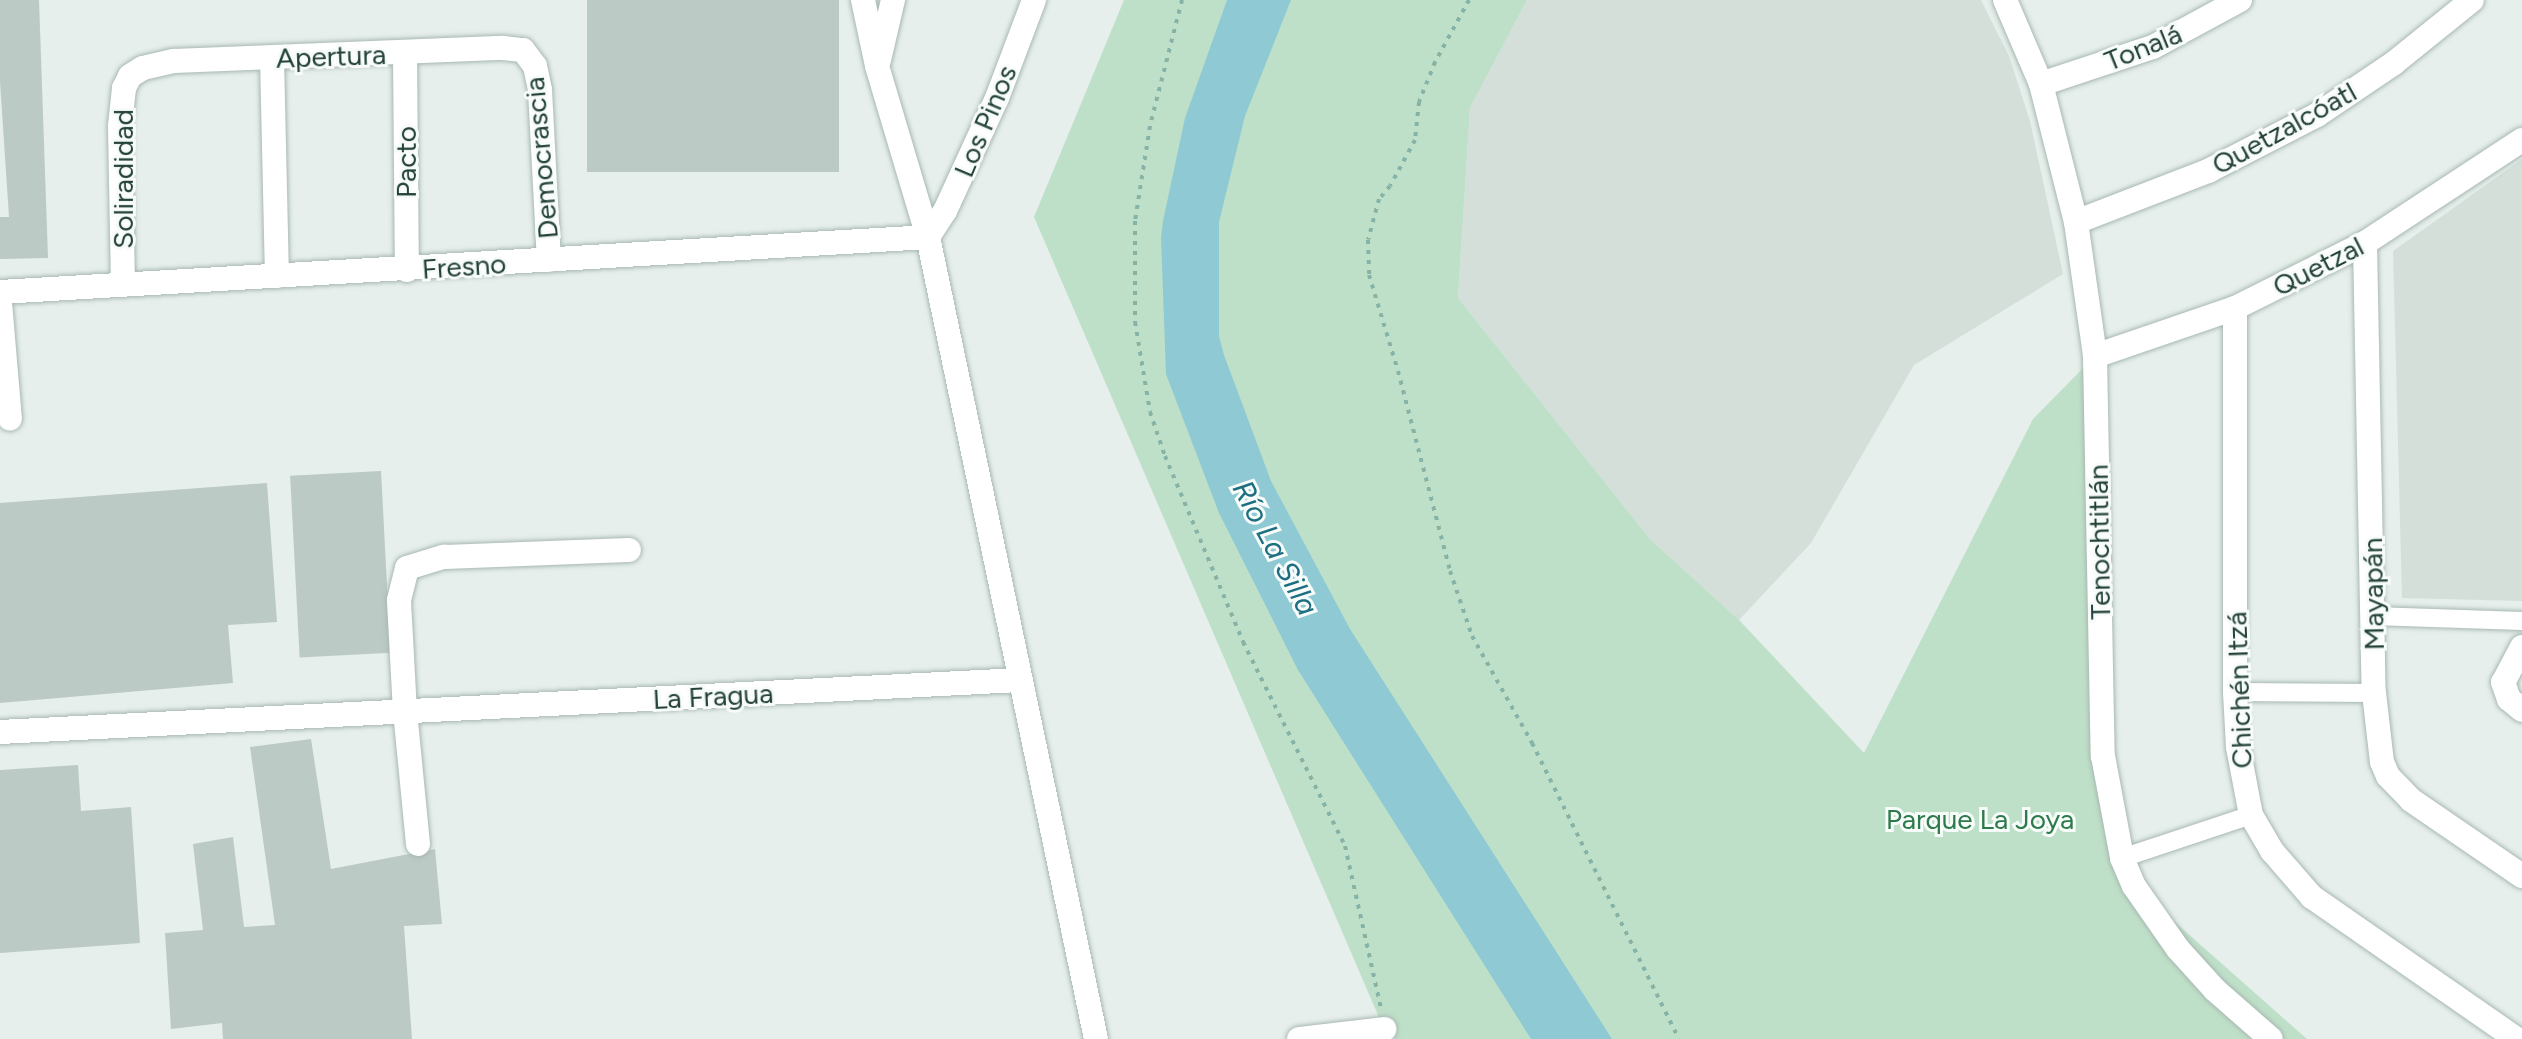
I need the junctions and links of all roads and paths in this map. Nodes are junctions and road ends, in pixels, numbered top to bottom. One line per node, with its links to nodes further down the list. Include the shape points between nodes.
1 (863, 0): 12 (street)
2 (893, 0): 12 (street)
3 (1034, 0): 17 (street, Los Pinos, via 997,98)
4 (1182, 0): 42 (path, via 1150,126 1135,221 1135,322 1150,412 1243,642 1345,846)
5 (1469, 0): 45 (path, via 1419,102 1415,140 1379,199 1368,240 1369,275 1472,636 1532,743)
6 (2005, 0): 14 (street, Tenochtitlán)
7 (2240, 0): 14 (street, Tonalá, via 2153,47)
8 (2472, 0): 16 (street, Quetzalcóatl, via 2394,63 2317,115 2208,171)
9 (405, 54): 10 (street, Apertura); 11 (street, Apertura, via 503,48 523,50); 20 (street, Pacto)
10 (272, 58): 13 (street, Apertura, via 158,63); 21 (street)
11 (530, 58): 19 (street, Democrascia, via 540,90)
12 (877, 66): 17 (street)
13 (130, 76): 22 (street, Soliradidad, via 120,126)
14 (2041, 84): 16 (street, Tenochtitlán)
15 (2522, 140): 18 (street, Quetzal)
16 (2076, 222): 26 (street, Tenochtitlán)
17 (928, 237): 19 (street, Fresno); 32 (street)
18 (2365, 243): 25 (street, Quetzal); 29 (street, Mayapán)
19 (549, 260): 20 (street, Fresno)
20 (407, 270): 21 (street, Fresno)
21 (277, 276): 22 (street, Fresno)
22 (123, 285): 23 (street, Fresno)
23 (0, 292)
24 (0, 303): 27 (street)
25 (2235, 308): 26 (street, Quetzal); 33 (street, Chichén Itzá)
26 (2095, 356): 40 (street, Tenochtitlán, via 2103,756)
27 (10, 419)
28 (629, 550): 36 (street, via 444,557 407,568 399,600)
29 (2373, 616): 30 (street); 34 (street, Mayapán)
30 (2522, 621)
31 (2522, 647): 35 (street, via 2503,682 2509,699)
32 (1020, 680): 36 (street, La Fragua); 43 (street)
33 (2235, 692): 34 (street); 38 (street, Chichén Itzá, via 2239,758)
34 (2374, 693): 41 (street, Mayapán, via 2382,762 2396,785)
35 (2522, 710)
36 (405, 712): 37 (street, La Fragua); 39 (street)
37 (0, 732)
38 (2251, 815): 40 (street); 47 (street, Chichén Itzá, via 2272,851 2312,897)
39 (418, 844)
40 (2122, 858): 46 (street, Tenochtitlán, via 2140,896 2178,949)
41 (2522, 876)
42 (1384, 1029): 44 (street)
43 (1096, 1039)
44 (1299, 1039)
45 (1679, 1039)
46 (2271, 1039)
47 (2516, 1039)

